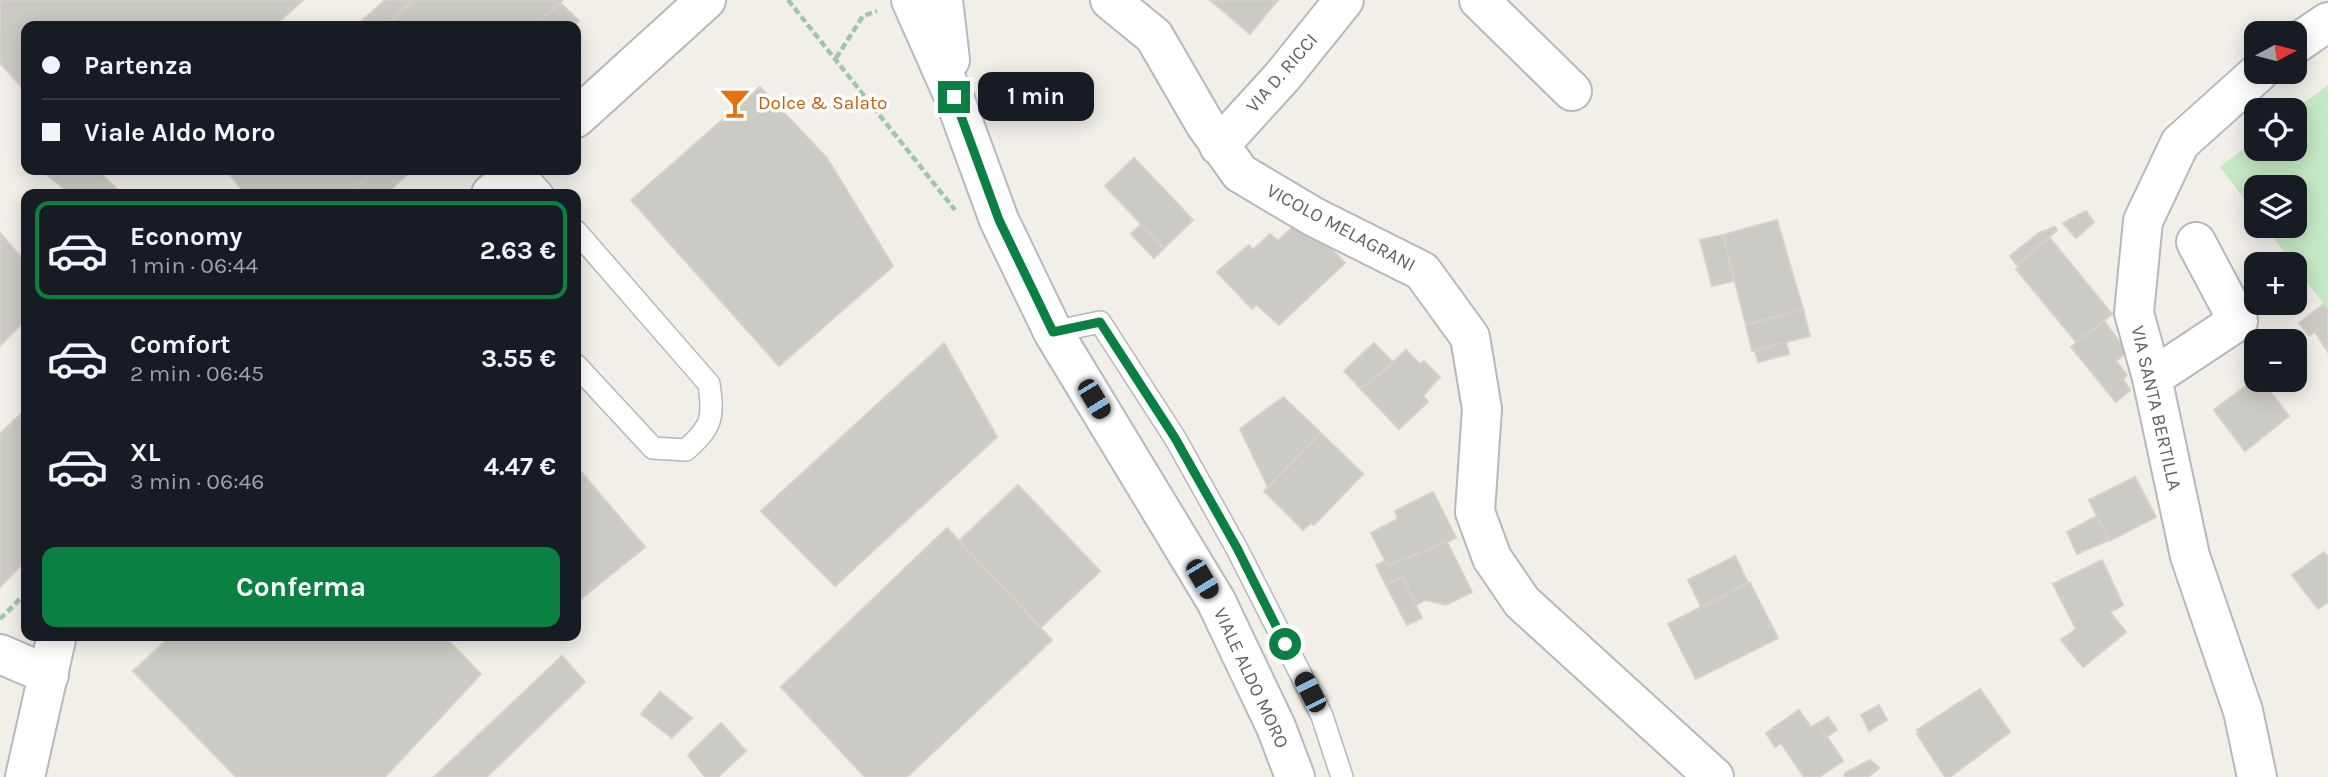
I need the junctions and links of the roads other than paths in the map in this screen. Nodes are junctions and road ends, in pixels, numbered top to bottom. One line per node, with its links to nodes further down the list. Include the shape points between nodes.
1 (706, 0): 12 (street)
2 (943, 0): 11 (street, VIALE ALDO MORO)
3 (1110, 0): 13 (street, VICOLO MELAGRANI, via 1154,36)
4 (1344, 0): 13 (street, VIA D. RICCI)
5 (1479, 0): 10 (street)
6 (898, 4): 11 (street, VIALE ALDO MORO)
7 (2328, 22): 8 (street)
8 (2307, 36)
9 (2246, 84): 22 (street, VIA SANTA BERTILLA, via 2180,143 2143,221 2134,313)
10 (1572, 91)
11 (954, 97): 20 (street, VIALE ALDO MORO, via 999,220)
12 (581, 113)
13 (1219, 145): 29 (street, VICOLO MELAGRANI, via 1240,173 1314,217 1422,271 1470,337 1482,409 1475,512 1492,558 1522,602)
14 (514, 175): 16 (street)
15 (525, 175): 17 (lane)
16 (497, 189)
17 (539, 189)
18 (581, 237): 21 (lane, via 709,384 712,406 707,431 687,450 653,448)
19 (2196, 242): 22 (street, via 2238,321)
20 (1053, 332): 27 (street, VIALE ALDO MORO, via 1216,601); 28 (lane, via 1100,322 1175,438 1237,548 1321,716)
21 (581, 370)
22 (2152, 379): 30 (street, VIA SANTA BERTILLA, via 2190,556 2243,711)
23 (56, 641): 25 (street)
24 (0, 654): 25 (street)
25 (50, 676): 26 (street)
26 (25, 777)
27 (1295, 777)
28 (1342, 777)
29 (1714, 777)
30 (2257, 777)

